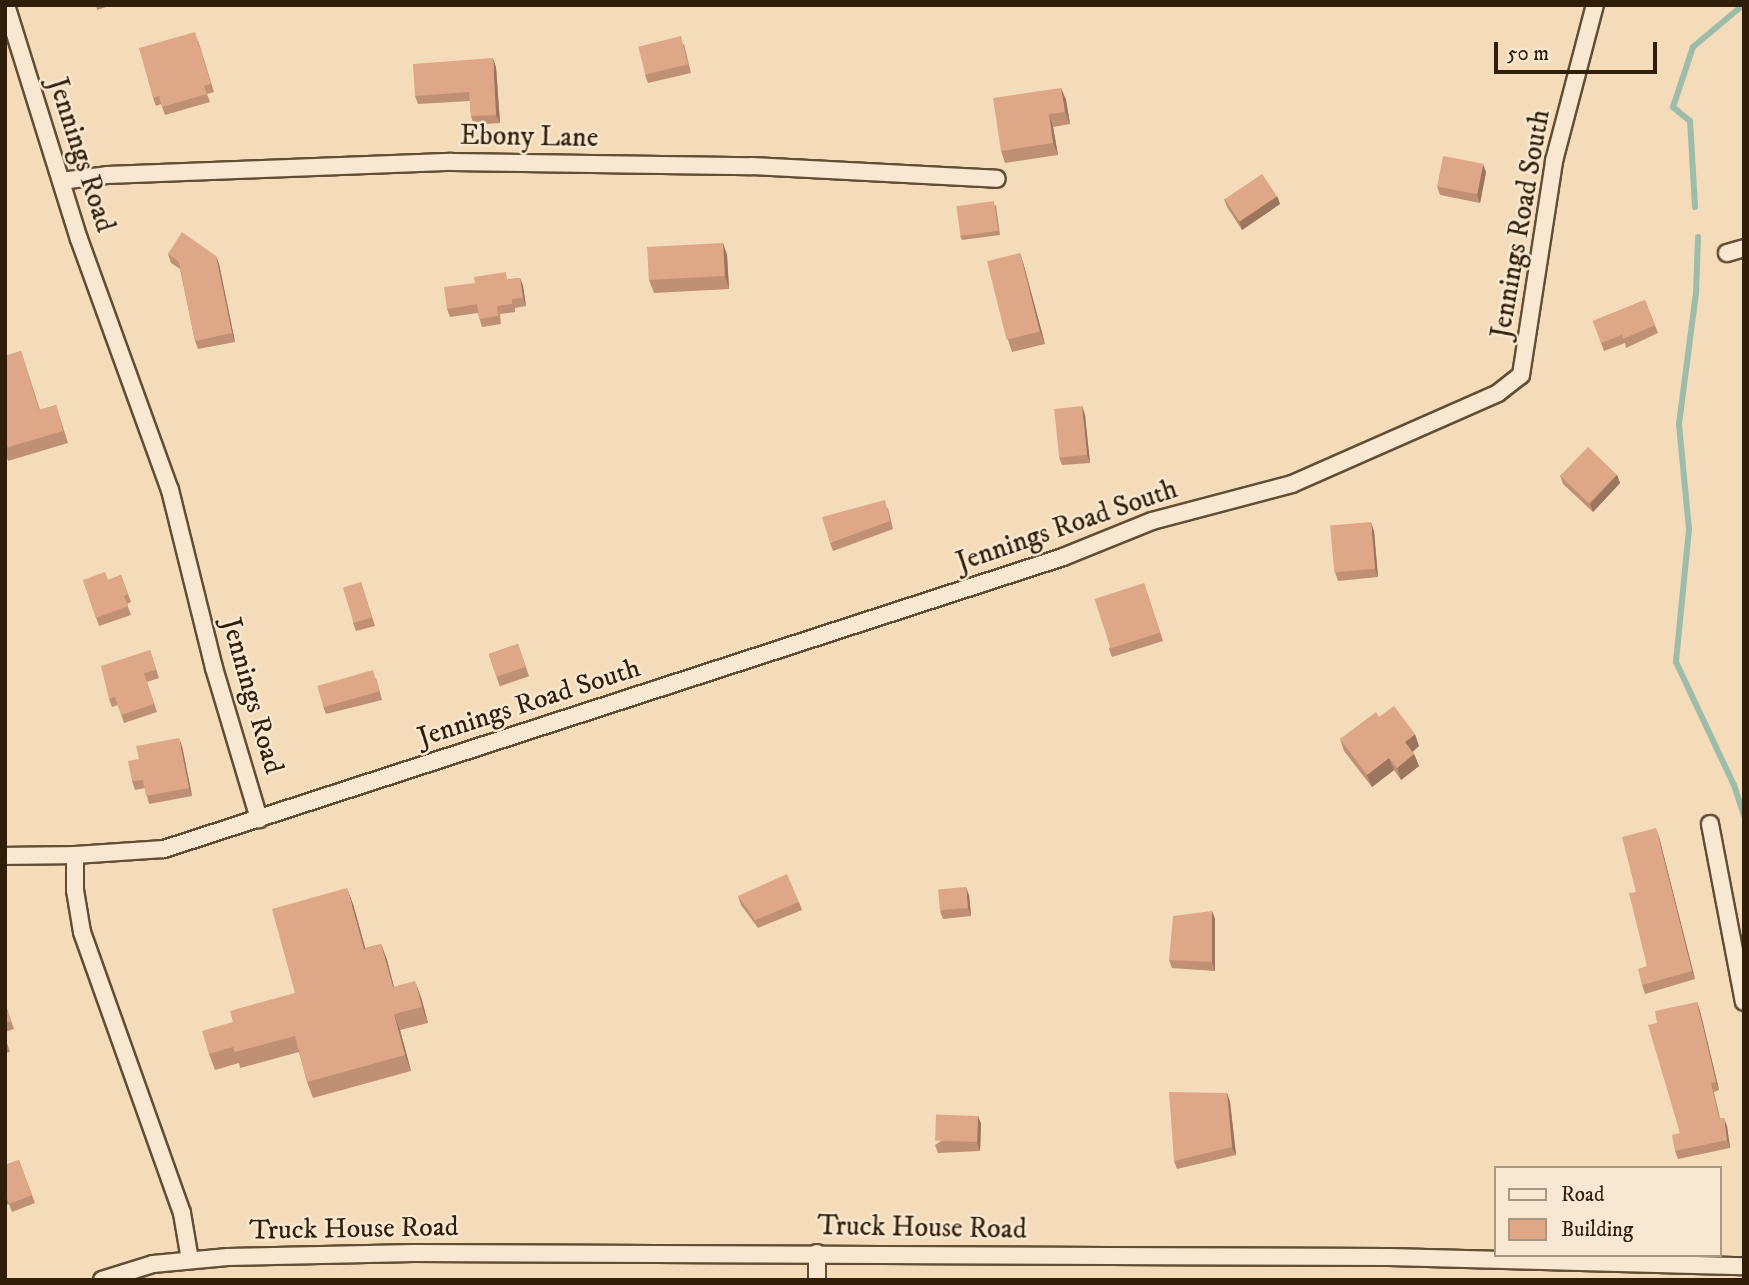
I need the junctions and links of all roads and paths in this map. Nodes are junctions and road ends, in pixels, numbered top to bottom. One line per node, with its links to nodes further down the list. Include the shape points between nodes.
1 (6, 5): 4 (street, Jennings Road)
2 (1595, 5): 7 (street, Jennings Road South, via 1553,161 1521,375 1498,393 1292,484 1152,521 1063,557)
3 (997, 179): 4 (street, Ebony Lane, via 752,166 452,162)
4 (61, 181): 7 (street, Jennings Road, via 170,490 214,668)
5 (1744, 248): 6 (street)
6 (1727, 253)
7 (259, 818): 9 (street, Jennings Road, via 164,849)
8 (1710, 824): 11 (street)
9 (75, 855): 10 (street, Jennings Road); 14 (street, via 82,932 182,1213)
10 (5, 856)
11 (1741, 971): 12 (street)
12 (1744, 1002)
13 (817, 1253): 14 (street, Truck House Road, via 414,1253); 15 (street, Truck House Road, via 1510,1258); 17 (street)
14 (190, 1260): 16 (street, Truck House Road, via 153,1264)
15 (1744, 1266)
16 (102, 1280)
17 (817, 1280)

